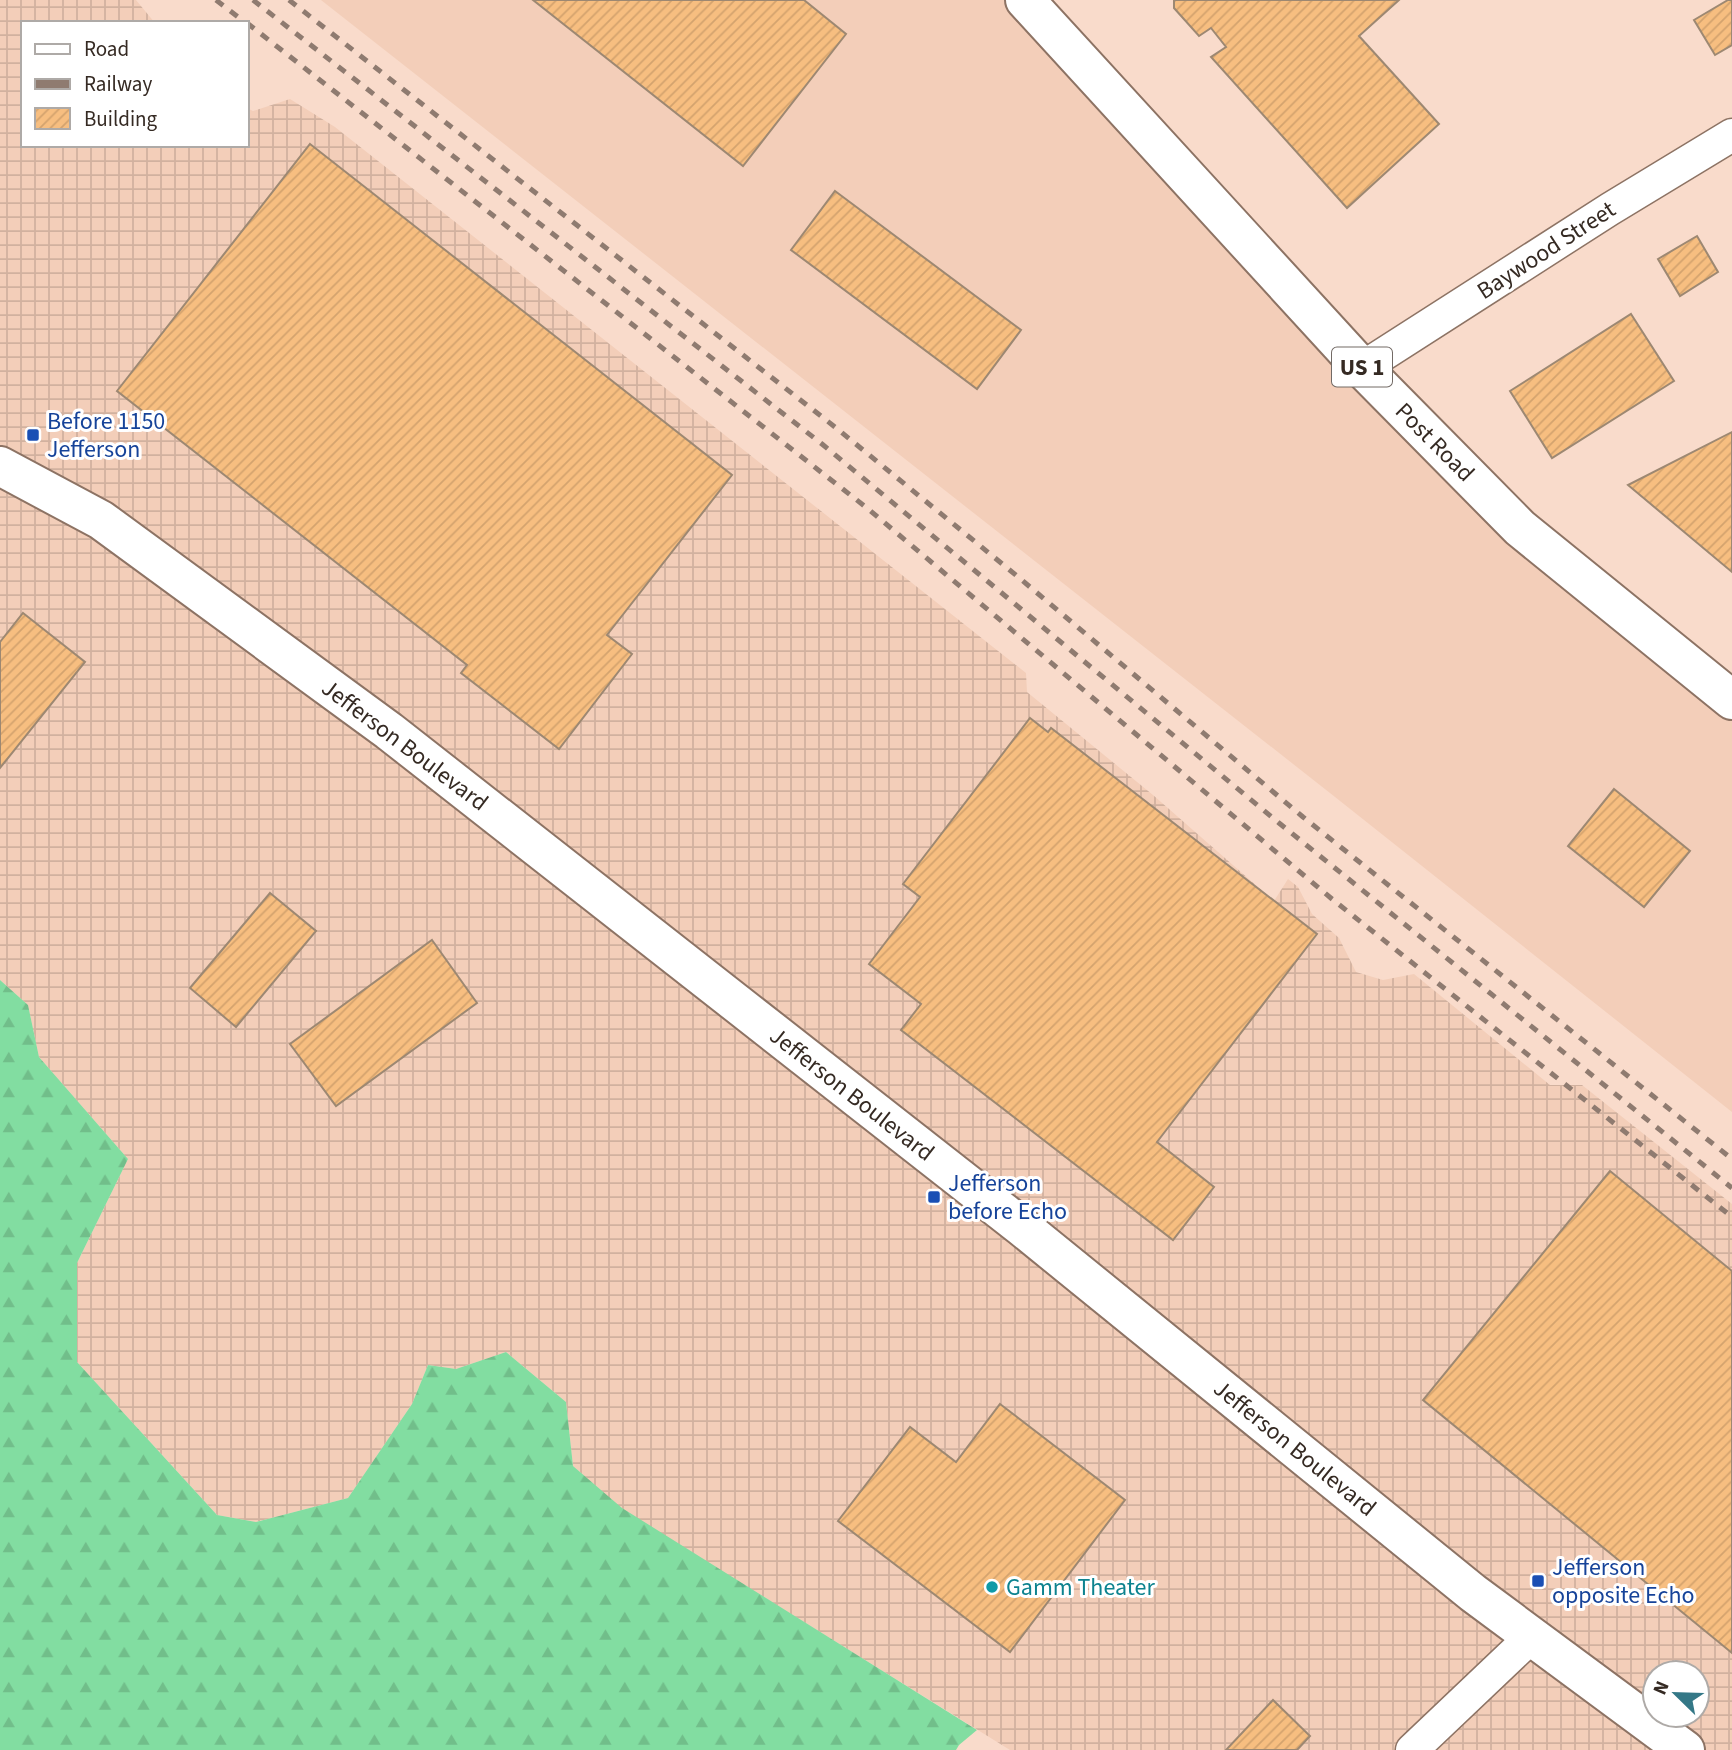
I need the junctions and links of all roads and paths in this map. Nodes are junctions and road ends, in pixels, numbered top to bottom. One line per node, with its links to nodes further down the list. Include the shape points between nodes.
1 (1025, 0): 3 (main road, Post Road / US 1)
2 (1732, 135): 3 (street, Baywood Street)
3 (1362, 368): 5 (main road, Post Road / US 1, via 1520,528)
4 (0, 466): 6 (main road, Jefferson Boulevard, via 101,520 389,731 1022,1227)
5 (1732, 700)
6 (1531, 1637): 7 (street); 8 (main road, Jefferson Boulevard)
7 (1412, 1750)
8 (1685, 1750)

